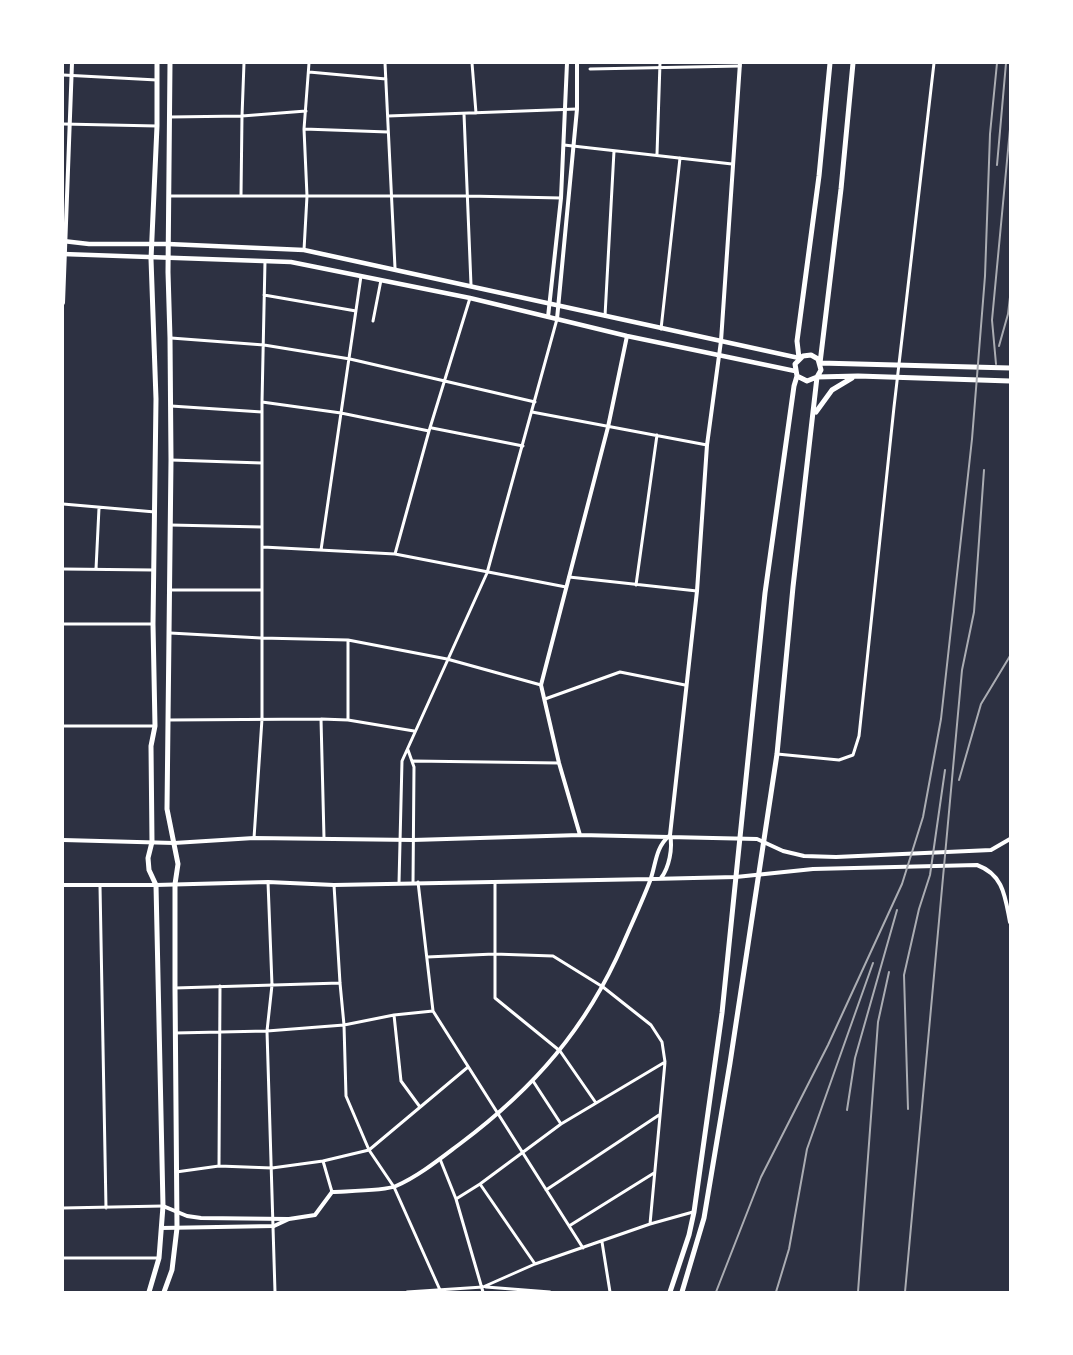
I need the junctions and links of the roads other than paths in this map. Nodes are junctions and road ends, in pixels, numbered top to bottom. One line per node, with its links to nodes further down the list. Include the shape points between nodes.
1 (72, 63): 19 (street)
2 (156, 63): 21 (main road)
3 (170, 63): 29 (main road)
4 (244, 63): 27 (street)
5 (309, 63): 17 (street)
6 (385, 63): 20 (street)
7 (472, 63): 25 (street)
8 (567, 63): 22 (street)
9 (577, 63): 23 (street)
10 (660, 63): 15 (street)
11 (830, 63): 76 (main road, via 797,341)
12 (853, 63): 78 (main road)
13 (934, 63): 134 (street, via 859,736 853,755 839,760)
14 (740, 64): 15 (street); 40 (street)
15 (660, 68): 16 (street); 38 (street)
16 (590, 69)
17 (309, 72): 20 (street); 24 (street)
18 (63, 75): 19 (street)
19 (72, 75): 21 (street); 31 (street)
20 (386, 79): 28 (street)
21 (157, 80): 32 (main road)
22 (565, 108): 23 (street); 25 (street); 35 (street)
23 (577, 109): 36 (street)
24 (306, 111): 27 (street); 33 (street)
25 (476, 113): 26 (street)
26 (464, 114): 28 (street); 46 (street)
27 (242, 116): 29 (street); 42 (street)
28 (388, 116): 34 (street)
29 (169, 117): 43 (main road)
30 (63, 124): 31 (street)
31 (70, 124): 32 (street); 41 (street)
32 (158, 126): 49 (main road)
33 (304, 129): 34 (street); 44 (street)
34 (388, 132): 45 (street)
35 (562, 145): 36 (street); 47 (street)
36 (573, 147): 37 (street); 64 (street)
37 (614, 151): 38 (street); 66 (street)
38 (657, 154): 39 (street)
39 (680, 158): 40 (street); 70 (street)
40 (732, 164): 73 (street)
41 (65, 167): 48 (street)
42 (241, 195): 43 (street); 44 (street)
43 (169, 196): 50 (main road)
44 (306, 196): 45 (street); 51 (street)
45 (392, 196): 46 (street); 56 (street)
46 (468, 196): 47 (street); 59 (street)
47 (561, 198): 63 (street)
48 (64, 242): 49 (main road); 52 (street)
49 (151, 243): 50 (main road); 53 (main road)
50 (168, 244): 51 (main road); 54 (main road)
51 (304, 250): 56 (main road)
52 (63, 255): 53 (main road); 62 (street)
53 (150, 259): 54 (main road); 101 (main road, via 156,399)
54 (168, 259): 55 (main road); 72 (main road)
55 (265, 261): 57 (main road, via 299,263); 60 (street)
56 (395, 268): 59 (main road)
57 (361, 276): 58 (main road); 65 (street)
58 (381, 280): 61 (main road); 69 (street)
59 (471, 285): 63 (main road)
60 (264, 296): 65 (street); 74 (street)
61 (470, 298): 67 (main road); 83 (street)
62 (63, 303)
63 (550, 303): 64 (main road); 67 (street)
64 (558, 305): 66 (main road); 68 (street)
65 (356, 311): 77 (street)
66 (604, 316): 70 (main road)
67 (548, 317): 68 (main road)
68 (557, 320): 71 (main road); 86 (street)
69 (373, 321)
70 (661, 329): 73 (main road)
71 (627, 336): 75 (main road); 92 (street)
72 (170, 338): 74 (street); 87 (main road)
73 (721, 341): 75 (street); 76 (main road)
74 (264, 345): 77 (street); 85 (street)
75 (718, 356): 80 (main road); 95 (street)
76 (800, 358): 78 (main road, via 811,355); 80 (main road, via 795,364)
77 (350, 359): 83 (street); 90 (street)
78 (820, 363): 79 (main road); 82 (main road)
79 (1010, 368)
80 (796, 374): 82 (main road, via 807,381); 141 (main road, via 765,593)
81 (858, 376): 82 (main road); 84 (main road); 91 (main road, via 832,390)
82 (818, 377): 91 (main road)
83 (446, 380): 86 (street); 93 (street)
84 (1010, 381)
85 (262, 402): 88 (street); 90 (street)
86 (535, 402): 89 (street)
87 (171, 406): 88 (street); 97 (main road)
88 (262, 412): 98 (street)
89 (532, 412): 92 (street); 96 (street)
90 (341, 413): 93 (street); 105 (street)
91 (814, 416): 134 (main road)
92 (608, 427): 94 (street); 111 (street)
93 (430, 430): 96 (street); 106 (street)
94 (657, 435): 95 (street); 112 (street)
95 (707, 445): 116 (street)
96 (523, 446): 110 (street)
97 (171, 460): 98 (street); 102 (main road)
98 (262, 463): 103 (street)
99 (63, 504): 100 (street)
100 (99, 508): 101 (street); 108 (street)
101 (155, 512): 109 (main road)
102 (170, 525): 103 (street); 114 (main road)
103 (262, 527): 104 (street)
104 (262, 547): 105 (street); 115 (street)
105 (321, 550): 106 (street)
106 (395, 554): 110 (street)
107 (63, 569): 108 (street)
108 (96, 569): 109 (street)
109 (153, 570): 118 (main road)
110 (487, 573): 113 (street); 122 (street)
111 (569, 578): 112 (street); 113 (street)
112 (636, 585): 116 (street)
113 (566, 587): 123 (street)
114 (169, 590): 115 (street); 119 (main road)
115 (261, 590): 120 (street)
116 (697, 591): 124 (street)
117 (63, 624): 118 (street)
118 (153, 624): 131 (main road)
119 (169, 632): 120 (street); 128 (main road)
120 (261, 638): 121 (street); 126 (street)
121 (348, 640): 122 (street); 129 (street)
122 (447, 659): 123 (street); 132 (street)
123 (541, 685): 125 (street)
124 (685, 685): 125 (street, via 620,672); 138 (street)
125 (544, 699): 136 (street)
126 (262, 719): 127 (street); 128 (street); 139 (street)
127 (321, 719): 129 (street); 140 (street)
128 (168, 720): 148 (main road, via 167,809)
129 (348, 720): 132 (street)
130 (63, 726): 131 (street)
131 (155, 726): 146 (main road, via 151,747)
132 (414, 731): 133 (street)
133 (408, 750): 135 (street); 142 (street, via 401,765)
134 (777, 753): 147 (main road)
135 (413, 761): 136 (street); 145 (street)
136 (560, 763): 137 (street)
137 (580, 834): 138 (street); 145 (street)
138 (670, 835): 141 (street); 151 (street, via 657,852); 152 (street, via 668,866)
139 (254, 838): 140 (street); 148 (street)
140 (324, 838): 142 (street)
141 (739, 838): 147 (street); 150 (main road)
142 (399, 839): 145 (street); 156 (street)
143 (1010, 839): 147 (street, via 991,850 836,856 794,854)
144 (63, 840): 146 (street)
145 (413, 840): 157 (street)
146 (152, 842): 148 (street); 161 (main road, via 148,864)
147 (764, 842): 149 (main road)
148 (174, 843): 158 (main road, via 178,864)
149 (759, 876): 150 (street); 163 (street, via 836,868 977,865 1001,883); 225 (main road, via 704,1218)
150 (736, 877): 152 (street); 202 (main road, via 722,1013)
151 (651, 879): 152 (street); 155 (street); 169 (street)
152 (660, 879)
153 (268, 882): 158 (street); 162 (street); 167 (street)
154 (418, 882): 155 (street); 157 (street); 165 (street)
155 (495, 882): 164 (street)
156 (399, 883): 157 (street); 162 (street)
157 (413, 883)
158 (175, 884): 161 (street); 170 (main road)
159 (63, 885): 160 (street)
160 (100, 885): 161 (street); 201 (street)
161 (156, 885): 199 (main road)
162 (334, 885): 166 (street)
163 (1010, 922)
164 (494, 954): 165 (street); 169 (street, via 553,956); 177 (street, via 495,998)
165 (427, 957): 171 (street)
166 (340, 983): 167 (street); 173 (street)
167 (272, 985): 168 (street); 175 (street)
168 (220, 986): 170 (street); 174 (street)
169 (603, 987): 177 (street); 178 (street, via 651,1025 662,1042)
170 (175, 988): 176 (main road)
171 (432, 1011): 172 (street); 179 (street)
172 (394, 1015): 173 (street); 182 (street, via 401,1081)
173 (344, 1025): 175 (street); 186 (street, via 346,1095)
174 (220, 1030): 175 (street); 176 (street); 190 (street)
175 (267, 1031): 191 (street)
176 (175, 1033): 192 (main road)
177 (560, 1051): 180 (street); 181 (street)
178 (665, 1062): 181 (street); 184 (street)
179 (468, 1067): 182 (street); 183 (street)
180 (533, 1081): 183 (street); 185 (street)
181 (596, 1103): 185 (street)
182 (420, 1107): 186 (street)
183 (498, 1115): 187 (street); 188 (street)
184 (659, 1115): 193 (street); 196 (street)
185 (561, 1124): 187 (street)
186 (369, 1150): 189 (street); 195 (street)
187 (522, 1152): 194 (street); 196 (street)
188 (440, 1159): 195 (street); 198 (street)
189 (323, 1161): 191 (street); 197 (street)
190 (219, 1166): 191 (street); 192 (street)
191 (272, 1168): 204 (street)
192 (176, 1172): 203 (main road)
193 (656, 1173): 206 (street); 208 (street)
194 (480, 1184): 198 (street); 215 (street)
195 (394, 1187): 197 (street); 216 (street)
196 (546, 1190): 208 (street)
197 (333, 1192): 205 (street, via 315,1215)
198 (456, 1199): 217 (street)
199 (163, 1206): 201 (street); 203 (street); 209 (main road)
200 (63, 1208): 201 (street)
201 (106, 1208)
202 (694, 1212): 206 (street); 224 (main road)
203 (177, 1213): 204 (street, via 201,1218); 210 (main road)
204 (273, 1218): 205 (street); 207 (street)
205 (289, 1220): 207 (street)
206 (650, 1224): 211 (street)
207 (274, 1226): 210 (street); 220 (street)
208 (569, 1226): 212 (street)
209 (161, 1228): 210 (street); 214 (main road)
210 (177, 1228): 219 (main road, via 172,1270)
211 (602, 1242): 212 (street); 223 (street)
212 (583, 1248): 215 (street)
213 (63, 1258): 214 (street)
214 (159, 1258): 218 (main road)
215 (535, 1264): 217 (street)
216 (440, 1290): 217 (street); 221 (street)
217 (483, 1290): 222 (street)
218 (149, 1292)
219 (164, 1292)
220 (275, 1292)
221 (407, 1292)
222 (550, 1292)
223 (610, 1292)
224 (670, 1292)
225 (682, 1292)

